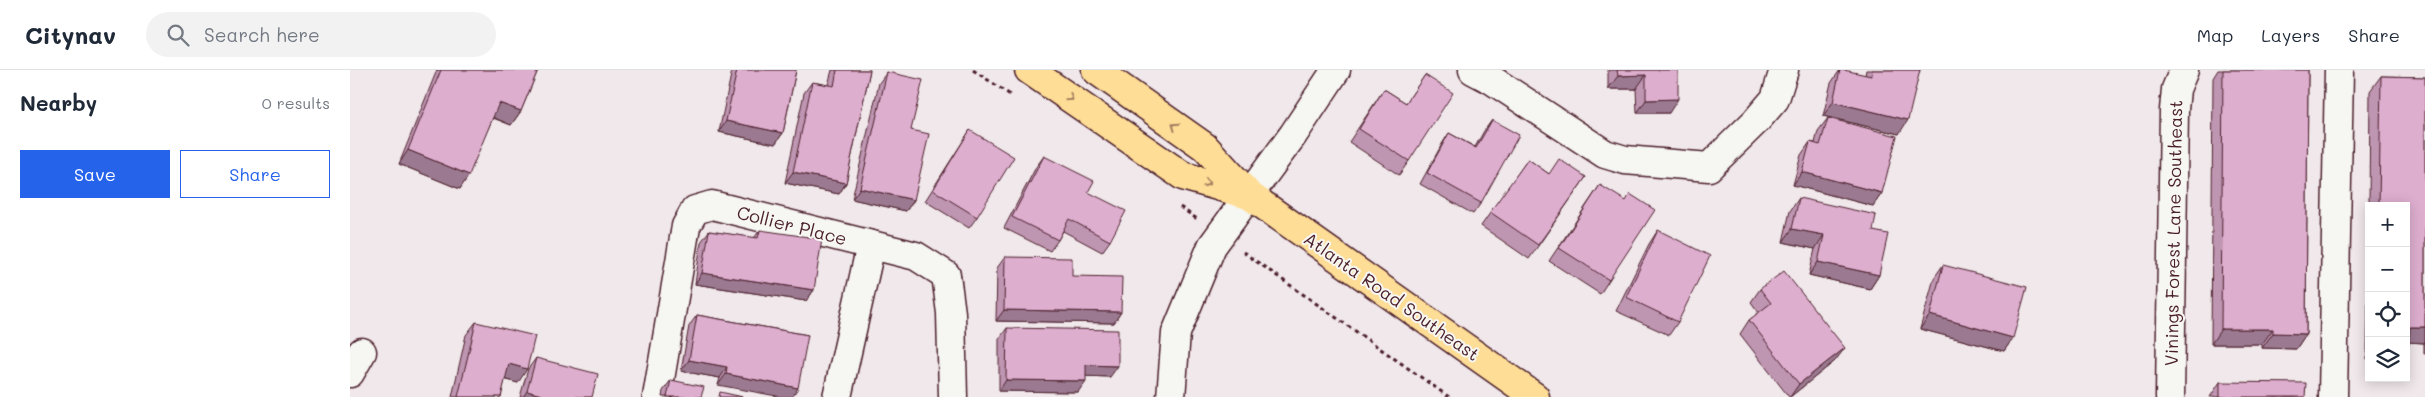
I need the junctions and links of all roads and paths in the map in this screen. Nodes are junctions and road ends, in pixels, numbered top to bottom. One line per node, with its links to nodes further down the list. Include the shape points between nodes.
1 (1030, 70): 8 (main road, Atlanta Road Southeast, one-way to 8, via 1183,176)
2 (1096, 70): 8 (main road, Atlanta Road Southeast, one-way to 2, via 1205,147)
3 (1336, 70): 8 (street)
4 (1473, 70): 5 (street, via 1605,154 1624,160 1709,167 1775,99)
5 (1784, 70)
6 (2184, 70): 15 (street, Vinings Forest Lane Southeast, via 2176,89 2174,110)
7 (2339, 70): 16 (street)
8 (1248, 195): 13 (street, via 1212,246 1176,333); 14 (main road, Atlanta Road Southeast)
9 (871, 245): 10 (street, Collier Place, via 712,206 695,210 686,226); 11 (street, Collier Place); 12 (street, Collier Place, via 916,256 946,276 951,313)
10 (656, 397)
11 (837, 397)
12 (953, 397)
13 (1171, 397)
14 (1535, 397)
15 (2170, 397)
16 (2333, 397)

